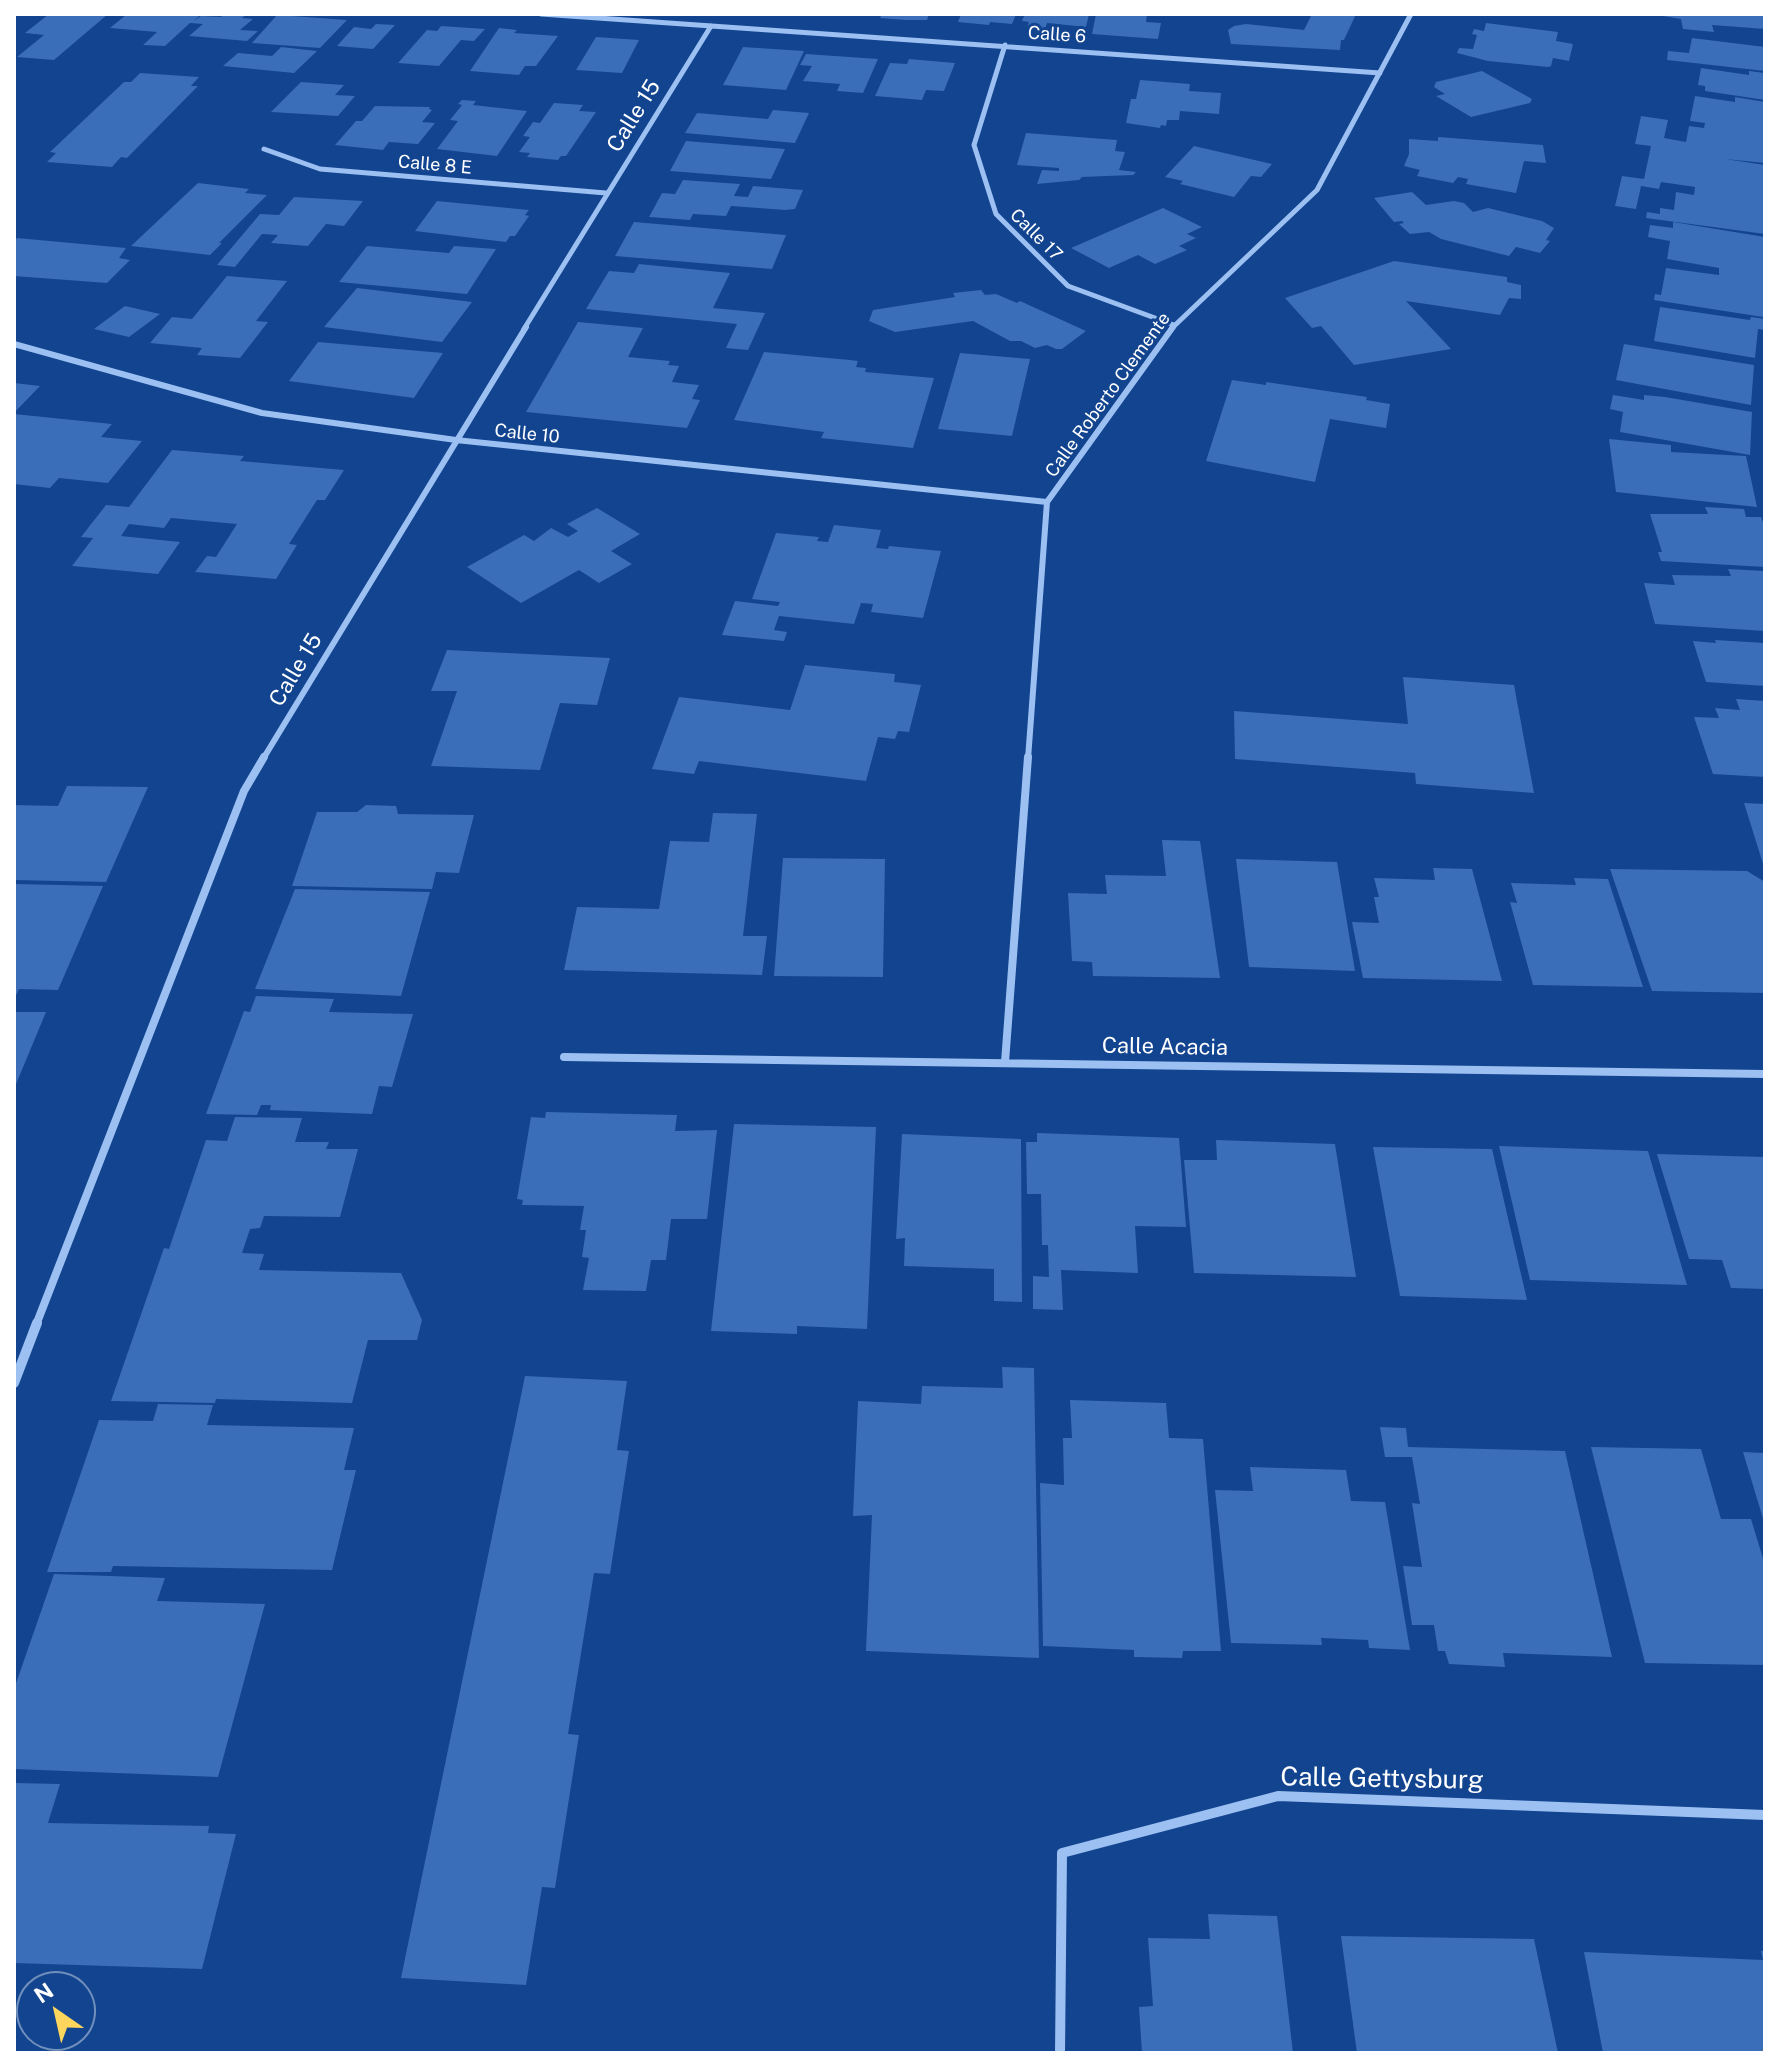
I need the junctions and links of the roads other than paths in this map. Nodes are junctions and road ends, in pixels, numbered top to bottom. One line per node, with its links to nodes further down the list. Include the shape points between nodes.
1 (541, 14): 3 (street, Calle 6)
2 (1411, 14): 5 (street, Calle Roberto Clemente)
3 (711, 26): 4 (street, Calle 6); 7 (street, Calle 15)
4 (1005, 45): 5 (street, Calle 6); 8 (street, Calle 17, via 974,145 996,214 1068,286)
5 (1380, 73): 8 (street, Calle Roberto Clemente, via 1317,190)
6 (264, 149): 7 (street, Calle 8 E, via 320,169)
7 (606, 193): 10 (street, Calle 15)
8 (1174, 325): 11 (street, Calle Roberto Clemente)
9 (14, 344): 10 (street, Calle 10, via 262,413)
10 (456, 440): 11 (street, Calle 10); 15 (street, Calle 15, via 244,791)
11 (1047, 502): 13 (street, Calle Roberto Clemente)
12 (564, 1057): 13 (street, Calle Acacia)
13 (1005, 1062): 14 (street, Calle Acacia)
14 (1765, 1074)
15 (14, 1383)
16 (1765, 1815): 17 (street, Calle Gettysburg, via 1278,1796 1062,1853)
17 (1060, 2053)

